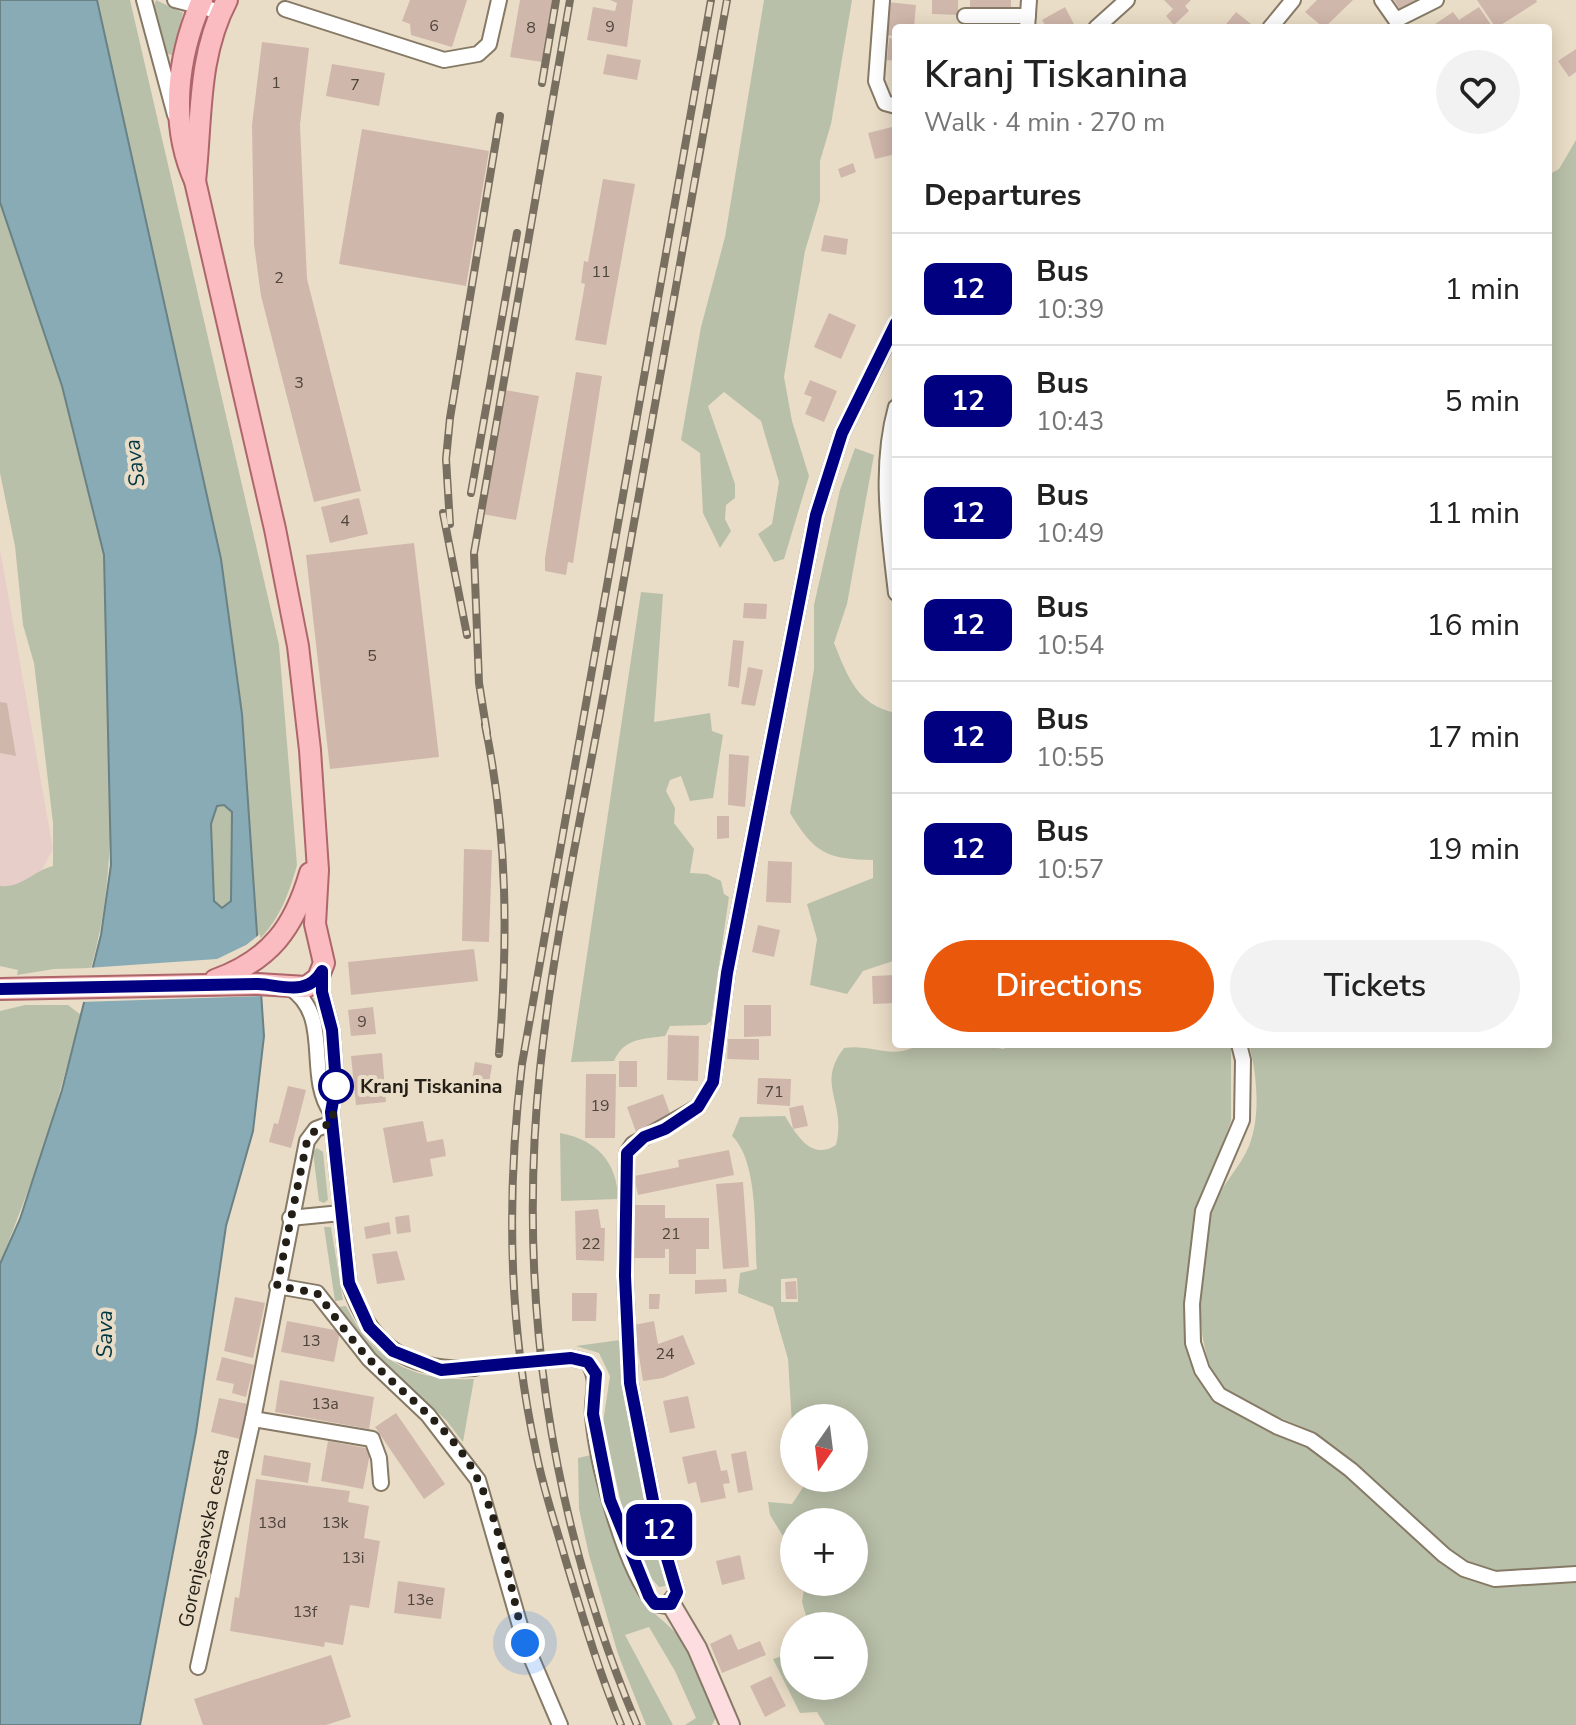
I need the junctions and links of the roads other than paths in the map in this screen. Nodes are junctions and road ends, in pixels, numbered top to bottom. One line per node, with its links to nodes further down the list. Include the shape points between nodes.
1 (144, 0): 19 (street)
2 (175, 0): 10 (street)
3 (499, 0): 12 (street, via 489,44 478,54 444,60)
4 (882, 0): 18 (street, via 876,81 885,103)
5 (1029, 0): 14 (street)
6 (1127, 0): 15 (street)
7 (1293, 0): 16 (street)
8 (1382, 0): 17 (street)
9 (1436, 0): 17 (street)
10 (200, 4): 11 (street); 19 (main road, via 187,41)
11 (224, 6): 20 (main road, via 203,78)
12 (285, 9)
13 (965, 16): 14 (street)
14 (1028, 22)
15 (1100, 24)
16 (1273, 24)
17 (1398, 24)
18 (892, 105)
19 (179, 125): 20 (main road, via 182,152)
20 (195, 181): 24 (main road, via 298,646)
21 (892, 337): 42 (street, via 842,433 816,515 727,973 713,1082 698,1107 633,1144 627,1153 628,1361 659,1531 677,1592)
22 (892, 420): 23 (street, via 887,505)
23 (892, 554)
24 (316, 852): 25 (main road); 26 (main road)
25 (286, 932): 26 (main road, via 303,932); 27 (main road)
26 (318, 941): 28 (main road, via 324,955)
27 (268, 950): 29 (main road, via 234,972); 31 (main road, via 267,968)
28 (322, 971): 31 (main road); 33 (street, via 336,1084)
29 (199, 985): 30 (main road); 31 (main road)
30 (3, 988)
31 (294, 988): 33 (street, via 314,1022 320,1091)
32 (1240, 1048): 41 (street, via 1242,1120 1203,1211 1192,1304 1193,1343 1202,1370 1219,1395 1311,1440 1351,1470 1464,1569 1495,1579)
33 (332, 1118): 34 (street); 35 (street, Gorenjesavska cesta, via 310,1134)
34 (341, 1213): 35 (street); 38 (street, via 349,1283 369,1327 393,1351 416,1363 441,1370)
35 (290, 1218): 36 (street, Gorenjesavska cesta)
36 (277, 1286): 39 (street, Gorenjesavska cesta); 44 (street, via 317,1293 369,1359 468,1462 494,1529 525,1643)
37 (571, 1358): 42 (street, via 588,1362 596,1374 593,1414 598,1447 610,1500 640,1582 655,1604)
38 (475, 1368)
39 (253, 1419): 40 (street, via 372,1439); 43 (street, Gorenjesavska cesta)
40 (381, 1483)
41 (1576, 1574)
42 (671, 1604): 45 (street, via 697,1648)
43 (198, 1667)
44 (560, 1725)
45 (730, 1725)

